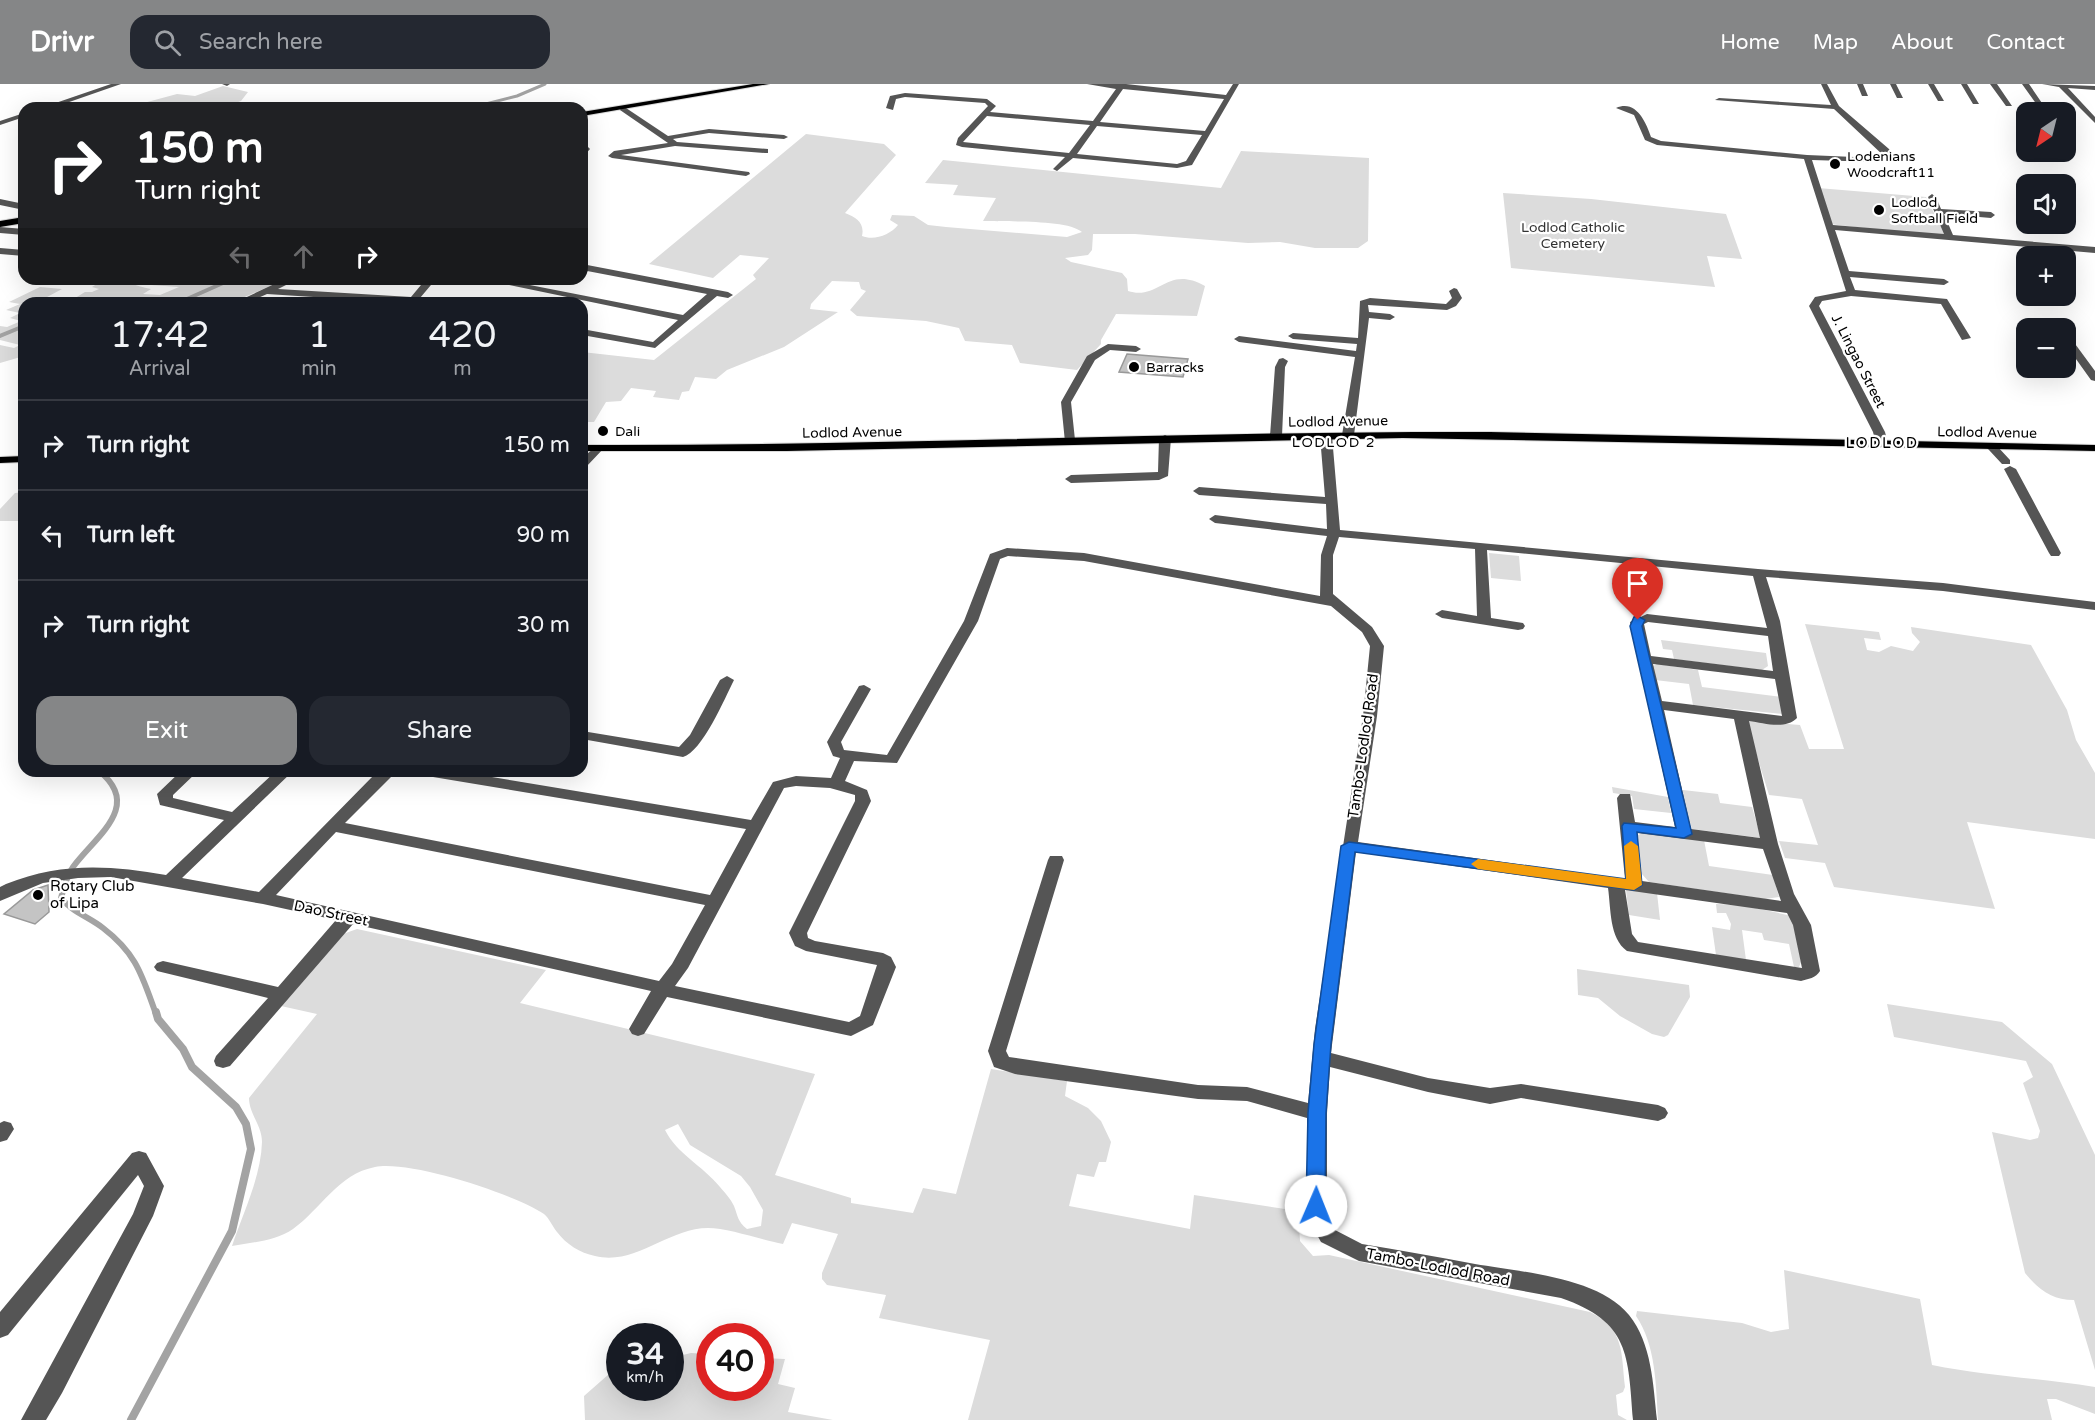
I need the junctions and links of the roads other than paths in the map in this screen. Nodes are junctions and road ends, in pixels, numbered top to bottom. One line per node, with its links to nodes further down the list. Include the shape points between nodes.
1 (118, 84): 24 (street)
2 (766, 84): 29 (main road)
3 (1090, 84): 15 (street)
4 (1236, 84): 20 (street)
5 (1824, 84): 28 (street)
6 (1860, 84): 18 (street)
7 (1893, 84): 19 (street)
8 (1931, 84): 22 (street)
9 (1964, 84): 25 (street)
10 (1993, 84): 27 (street)
11 (2025, 84): 26 (street)
12 (2047, 84): 13 (street)
13 (2061, 85): 14 (street); 35 (street)
14 (2077, 85): 16 (street)
15 (1122, 86): 20 (street); 37 (street)
16 (2094, 88)
17 (958, 91): 21 (street)
18 (1865, 94)
19 (1900, 96)
20 (1228, 97): 38 (street)
21 (951, 98): 30 (street, via 901,95 890,101); 33 (street, via 991,102)
22 (1941, 99)
23 (1719, 100): 28 (street)
24 (63, 102)
25 (1976, 102)
26 (2039, 102)
27 (2009, 104)
28 (1836, 107): 45 (street, via 1889,157)
29 (623, 108): 32 (main road); 39 (street)
30 (890, 108)
31 (1620, 108): 45 (street, via 1639,114 1648,138 1660,143)
32 (588, 113)
33 (986, 114): 37 (street); 44 (street, via 960,144)
34 (18, 117): 36 (street)
35 (2094, 118)
36 (0, 123)
37 (1094, 124): 38 (street); 44 (street)
38 (1206, 133): 44 (street, via 1184,165)
39 (665, 139): 40 (street); 42 (street, via 709,131 780,137)
40 (675, 144): 41 (street); 49 (street, via 612,156)
41 (719, 147): 42 (street); 43 (street)
42 (762, 151): 46 (street)
43 (710, 154)
44 (1072, 155): 50 (street)
45 (1807, 157): 60 (street, J. Lingao Street)
46 (751, 158)
47 (701, 161): 49 (street)
48 (742, 165): 51 (street)
49 (692, 168): 51 (street)
50 (1057, 169)
51 (733, 172): 52 (street)
52 (746, 174)
53 (1932, 197): 56 (street)
54 (0, 202): 55 (street)
55 (18, 206)
56 (1938, 211): 57 (street); 63 (street)
57 (1991, 215)
58 (18, 220): 59 (main road)
59 (0, 224)
60 (1830, 227): 63 (street); 70 (street, J. Lingao Street)
61 (0, 230): 62 (street)
62 (18, 232)
63 (1950, 238): 64 (street)
64 (2039, 246)
65 (2076, 249): 67 (street)
66 (0, 250): 68 (street)
67 (2095, 250)
68 (18, 252)
69 (588, 268): 78 (street)
70 (1848, 274): 71 (street); 77 (street, J. Lingao Street)
71 (1944, 282)
72 (280, 285): 75 (street)
73 (426, 285): 82 (street)
74 (515, 285): 83 (street)
75 (266, 291): 80 (street); 81 (street)
76 (1454, 291): 85 (street, via 1457,298 1447,307 1370,301 1363,303)
77 (1851, 293): 90 (street, via 1944,301); 103 (street, J. Lingao Street, via 1818,298 1814,306)
78 (713, 294): 79 (street); 87 (street)
79 (728, 295)
80 (252, 297)
81 (354, 297)
82 (415, 297)
83 (576, 297)
84 (588, 299): 87 (street)
85 (1363, 315): 86 (street); 92 (street)
86 (1390, 317)
87 (684, 318): 88 (street, via 655,345)
88 (588, 334)
89 (1278, 335): 92 (street)
90 (1966, 338)
91 (1239, 339): 95 (street)
92 (1362, 341): 95 (street)
93 (1136, 349): 102 (street, via 1108,347 1091,358 1066,402)
94 (2076, 352): 97 (street)
95 (1359, 354): 98 (street)
96 (1282, 361): 99 (street)
97 (2095, 378)
98 (1348, 435): 100 (main road, Lodlod Avenue); 103 (main road, Lodlod Avenue)
99 (1276, 436): 100 (main road, Lodlod Avenue); 101 (main road, Lodlod Avenue)
100 (1326, 436): 113 (street)
101 (1165, 438): 102 (main road, Lodlod Avenue); 111 (street, via 1164,474)
102 (1069, 440): 106 (main road, Lodlod Avenue)
103 (1882, 444): 107 (main road, Lodlod Avenue)
104 (2095, 447): 107 (main road, Lodlod Avenue)
105 (588, 448): 106 (main road, Lodlod Avenue)
106 (598, 448): 109 (street)
107 (1993, 448): 117 (street, via 2008,466)
108 (18, 459): 110 (main road)
109 (588, 459)
110 (0, 460)
111 (1071, 480)
112 (1199, 491): 113 (street)
113 (1332, 501): 115 (street)
114 (1215, 519): 115 (street)
115 (1334, 533): 116 (street); 119 (street, via 1326,568 1326,595)
116 (1481, 546): 118 (street); 122 (street)
117 (2055, 553)
118 (1758, 573): 120 (street, via 1943,587); 124 (street)
119 (1332, 602): 132 (street, via 1084,557 1007,552 994,557 968,628 892,760); 145 (street, Tambo-Lodlod Road, via 1367,630 1377,646)
120 (2095, 606)
121 (1442, 614): 122 (street)
122 (1484, 621): 123 (street)
123 (1518, 626)
124 (1774, 633): 125 (street, via 1640,619 1636,624); 126 (street)
125 (1644, 659): 126 (street); 129 (street)
126 (1780, 676): 130 (street, via 1791,715 1788,719)
127 (727, 680): 131 (street, via 696,737 683,752)
128 (864, 689): 132 (street, via 834,742 838,753)
129 (1656, 705): 130 (street); 143 (street)
130 (1740, 716): 144 (street)
131 (588, 736)
132 (849, 756): 137 (street)
133 (183, 777): 139 (street, via 165,794 166,801)
134 (279, 777): 139 (street)
135 (381, 777): 140 (street)
136 (463, 777): 141 (street)
137 (836, 785): 141 (street, via 799,781 780,784); 156 (street, Dao Street, via 857,790 863,801 798,938 812,947 885,961 887,967 867,1020 846,1030)
138 (1625, 798): 142 (street)
139 (235, 818): 147 (street)
140 (333, 825): 151 (street); 152 (street)
141 (756, 826): 152 (street)
142 (1630, 826): 143 (street); 149 (street)
143 (1684, 834): 144 (street)
144 (1770, 844): 153 (street)
145 (1349, 846): 148 (street); 159 (street, Tambo-Lodlod Road)
146 (1056, 860): 161 (street, via 997,1051 1001,1062 1198,1092 1247,1094)
147 (169, 880): 150 (street, Dao Street, via 113,871 86,873 18,884); 151 (street, Dao Street)
148 (1616, 883): 149 (street); 153 (street, via 1623,934 1633,947 1805,975 1812,968 1802,925)
149 (1634, 885): 153 (street)
150 (0, 895)
151 (263, 898): 154 (street, Dao Street)
152 (714, 901): 156 (street, via 679,968)
153 (1792, 908)
154 (349, 917): 156 (street, Dao Street, via 646,982); 157 (street)
155 (164, 967): 157 (street)
156 (661, 989): 158 (street)
157 (281, 994): 160 (street)
158 (638, 1029)
159 (1321, 1058): 161 (street, Tambo-Lodlod Road); 162 (street, via 1490,1096 1521,1091)
160 (223, 1061)
161 (1317, 1113): 165 (street, Tambo-Lodlod Road, via 1316,1212 1324,1232 1367,1254 1562,1289 1613,1304 1638,1355)
162 (1658, 1113)
163 (0, 1328): 164 (street, via 139,1159 154,1186 144,1216)
164 (33, 1420)
165 (1645, 1420)

